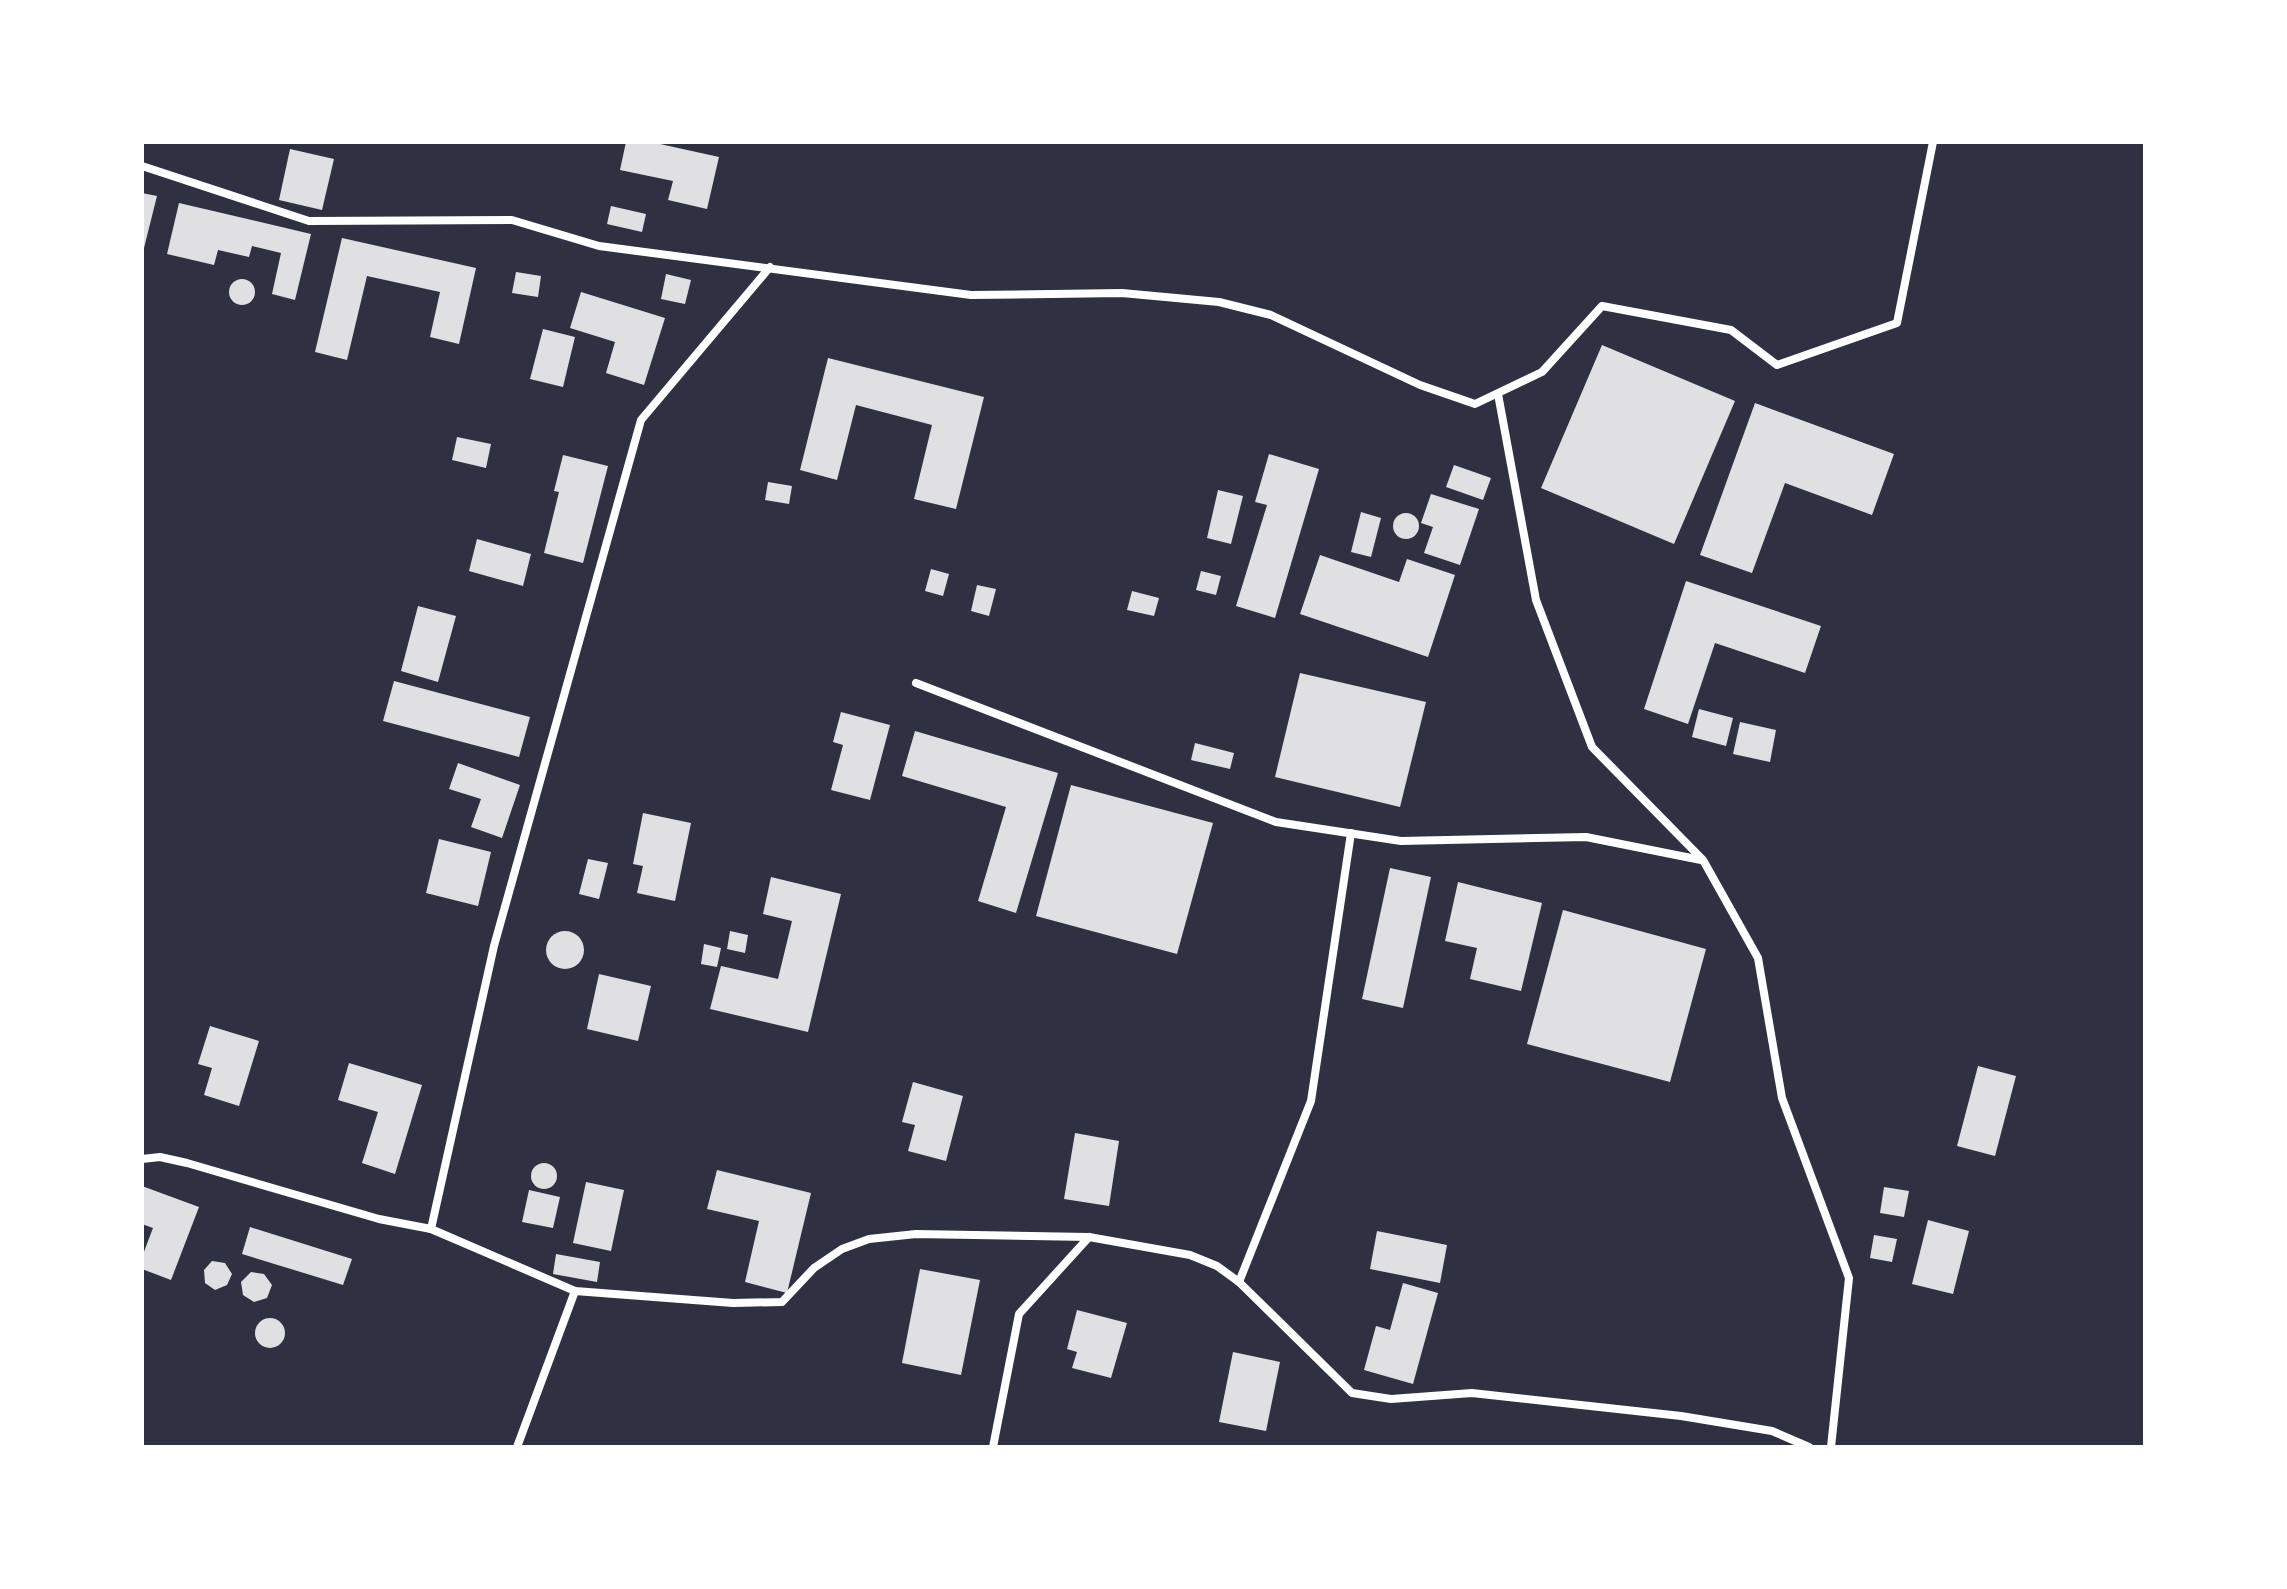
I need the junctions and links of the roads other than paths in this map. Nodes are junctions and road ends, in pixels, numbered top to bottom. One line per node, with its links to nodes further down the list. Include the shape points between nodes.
1 (1933, 142): 4 (street, via 1897,323 1777,365 1731,330 1602,306 1542,372)
2 (142, 166): 3 (street, via 309,221 512,220 599,246)
3 (770, 267): 4 (street, via 971,295 1122,293 1219,302 1271,315 1420,385 1475,404); 9 (street, via 641,420 494,946)
4 (1498, 394): 7 (street, via 1536,600 1592,747)
5 (916, 683): 6 (street, via 1276,822)
6 (1351, 833): 7 (street, via 1401,841 1586,837); 11 (street, via 1311,1101)
7 (1703, 860): 16 (street, via 1758,958 1782,1098 1849,1278)
8 (142, 1159): 9 (street, via 187,1163)
9 (431, 1229): 12 (street)
10 (1089, 1237): 11 (street, via 1190,1255); 12 (street, via 1001,1233 869,1239 814,1268 782,1302); 14 (street, via 1019,1314)
11 (1239, 1282): 15 (street, via 1352,1393 1391,1399 1472,1393 1681,1416 1772,1431)
12 (575, 1291): 13 (street)
13 (517, 1447)
14 (993, 1447)
15 (1809, 1447)
16 (1831, 1447)

